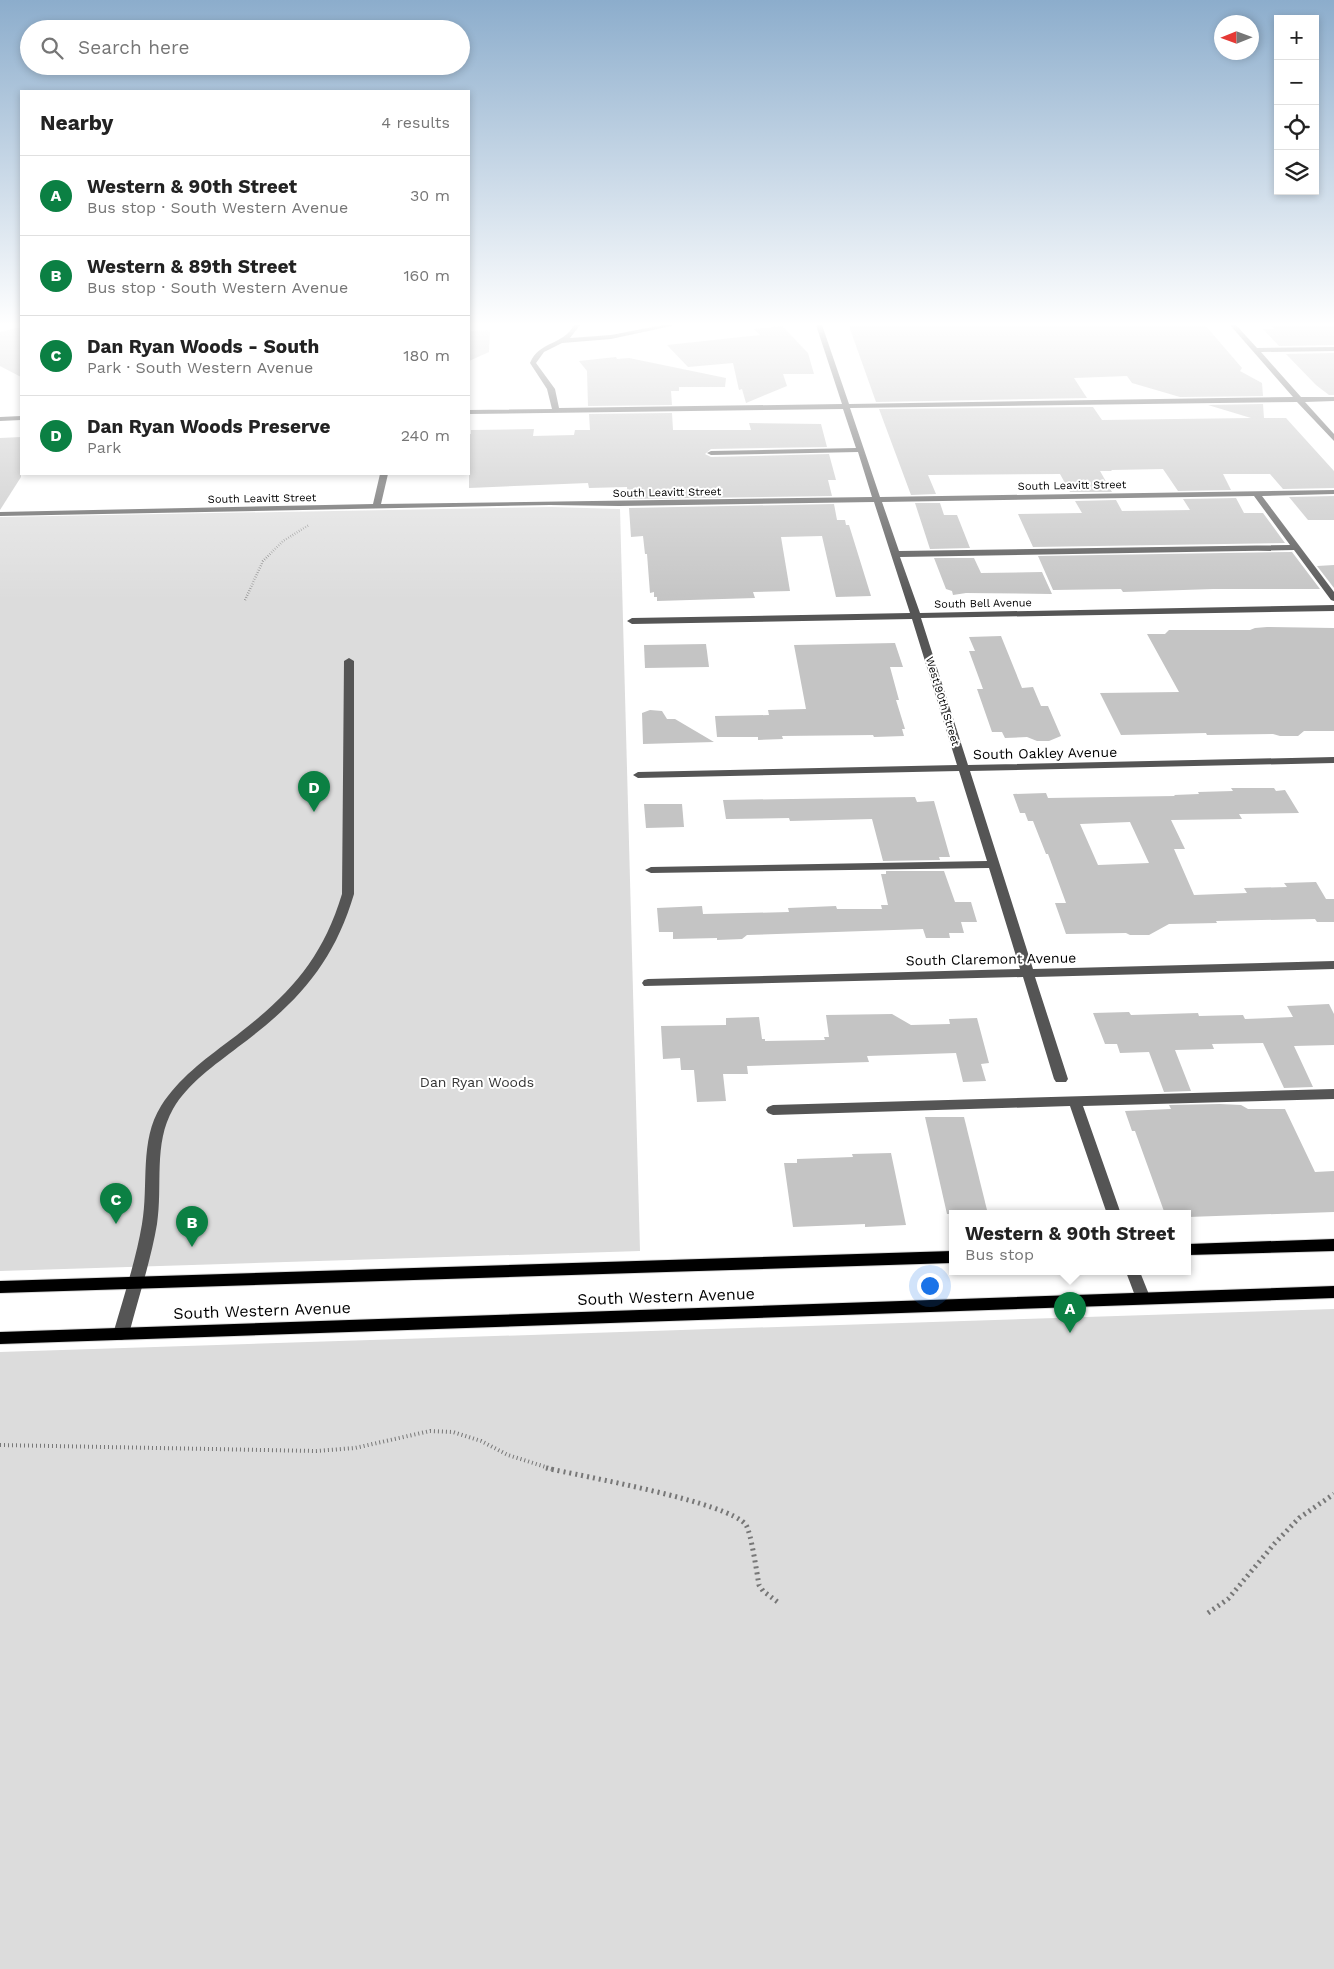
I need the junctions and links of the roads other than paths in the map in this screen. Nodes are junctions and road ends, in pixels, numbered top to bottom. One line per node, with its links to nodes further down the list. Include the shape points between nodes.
1 (850, 417): 6 (street, West 90th Street)
2 (1315, 417): 5 (street)
3 (20, 418): 4 (street)
4 (0, 419)
5 (1334, 439)
6 (861, 450): 7 (street); 11 (street, West 90th Street)
7 (712, 453)
8 (384, 475): 12 (street)
9 (1334, 492): 10 (street, South Leavitt Street)
10 (1256, 493): 11 (street, South Leavitt Street); 14 (street)
11 (877, 500): 12 (street, South Leavitt Street); 15 (street, West 90th Street)
12 (376, 507): 13 (street, South Leavitt Street)
13 (0, 514)
14 (1296, 547): 15 (street); 16 (street)
15 (896, 554): 18 (street, West 90th Street)
16 (1334, 598)
17 (1334, 608): 18 (street, South Bell Avenue)
18 (916, 616): 19 (street, South Bell Avenue); 22 (street, West 90th Street)
19 (632, 621)
20 (349, 661): 38 (street, via 348,894 342,919 332,943 292,995 196,1074 174,1095 165,1110 155,1133 150,1220)
21 (1334, 760): 22 (street, South Oakley Avenue)
22 (964, 768): 23 (street, South Oakley Avenue); 24 (street, West 90th Street)
23 (638, 775)
24 (994, 864): 25 (street); 27 (street, West 90th Street)
25 (651, 870)
26 (1334, 965): 27 (street, South Claremont Avenue)
27 (1028, 973): 28 (street, South Claremont Avenue); 29 (street, West 90th Street)
28 (648, 983)
29 (1061, 1079)
30 (1334, 1094): 31 (street)
31 (1075, 1101): 32 (street); 33 (street)
32 (773, 1110)
33 (1113, 1210)
34 (1334, 1245): 35 (main road)
35 (1191, 1250)
36 (949, 1257): 38 (main road, South Western Avenue)
37 (1134, 1275): 41 (street)
38 (134, 1283): 39 (main road, South Western Avenue); 42 (street)
39 (0, 1287)
40 (1334, 1292): 41 (main road, South Western Avenue)
41 (1142, 1297): 42 (main road, South Western Avenue)
42 (121, 1334): 43 (main road, South Western Avenue)
43 (0, 1338)

